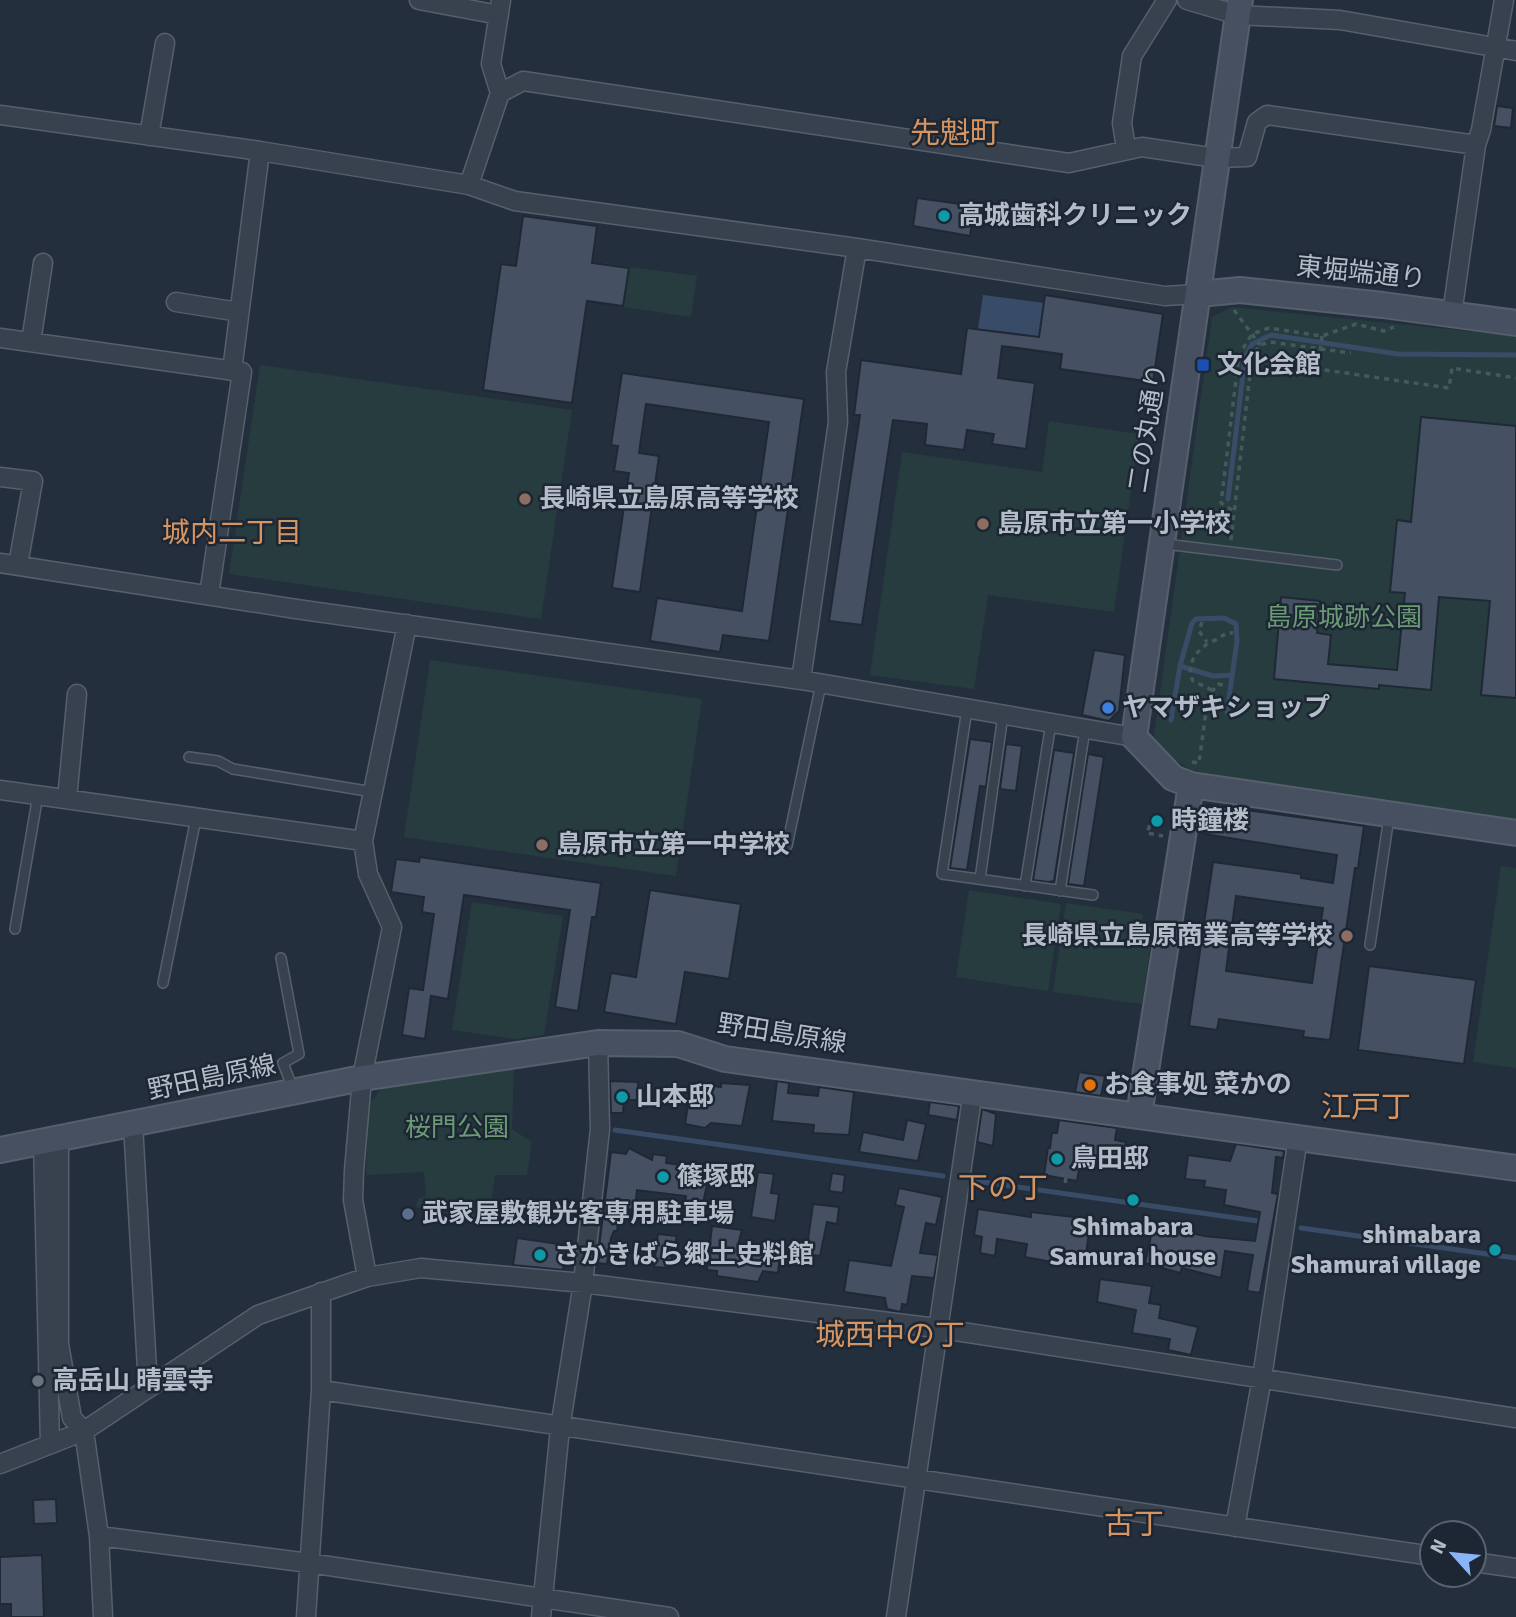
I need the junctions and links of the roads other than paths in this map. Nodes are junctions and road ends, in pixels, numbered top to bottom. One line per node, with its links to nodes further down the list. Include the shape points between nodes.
1 (419, 0): 6 (street)
2 (1167, 0): 14 (street, via 1132,56 1122,123)
3 (1187, 0): 5 (street)
4 (1504, 0): 8 (street)
5 (1239, 7): 8 (street); 16 (street, 二の丸通り)
6 (500, 8): 10 (street, via 491,64)
7 (165, 43): 12 (street)
8 (1496, 48): 9 (street); 13 (street)
9 (1516, 51)
10 (500, 93): 14 (street, via 523,81 1069,163); 17 (street)
11 (0, 115): 12 (street)
12 (149, 136): 15 (street)
13 (1476, 145): 16 (street, via 1267,115 1257,122 1247,157); 23 (street)
14 (1126, 148): 16 (street)
15 (261, 151): 17 (street); 22 (street)
16 (1216, 158): 20 (street, 二の丸通り)
17 (469, 185): 18 (street, via 515,201)
18 (857, 248): 20 (street, via 1166,296); 35 (street, via 836,372 838,422)
19 (43, 263): 26 (street)
20 (1199, 294): 23 (street, 東堀端通り, via 1240,290); 29 (street, 二の丸通り)
21 (176, 302): 22 (street)
22 (239, 312): 27 (street)
23 (1452, 314): 24 (street, 東堀端通り)
24 (1516, 323)
25 (0, 338): 26 (street)
26 (31, 342): 27 (street)
27 (232, 371): 33 (street, via 242,372)
28 (0, 477): 31 (street, via 33,481)
29 (1161, 544): 32 (lane); 42 (street, 二の丸通り)
30 (0, 563): 31 (street)
31 (18, 565): 33 (street)
32 (1337, 565)
33 (209, 595): 34 (street)
34 (407, 624): 35 (street); 46 (street)
35 (801, 680): 36 (street)
36 (821, 684): 38 (street); 53 (lane)
37 (77, 694): 48 (street)
38 (967, 709): 39 (street); 54 (lane, via 942,874)
39 (1003, 715): 40 (street); 54 (lane)
40 (1051, 723): 41 (street); 55 (lane)
41 (1085, 729): 42 (street); 56 (lane)
42 (1134, 737): 44 (street, via 1173,778)
43 (189, 757): 46 (lane, via 218,761 233,769)
44 (1192, 773): 49 (street); 66 (street)
45 (0, 790): 47 (street)
46 (373, 792): 52 (street)
47 (38, 795): 48 (street); 58 (lane)
48 (67, 799): 50 (street)
49 (1389, 815): 51 (street); 59 (lane)
50 (196, 818): 52 (street); 61 (lane)
51 (1516, 833)
52 (363, 841): 63 (street, via 368,874 392,927)
53 (787, 846)
54 (980, 880): 55 (lane)
55 (1025, 886): 56 (lane)
56 (1060, 891): 57 (lane)
57 (1093, 895)
58 (15, 929)
59 (1370, 945)
60 (281, 958): 64 (lane, via 299,1054 283,1063)
61 (163, 984)
62 (598, 1043): 63 (street, 野田島原線); 65 (street, 野田島原線, via 678,1044 724,1059); 73 (street, via 600,1129)
63 (362, 1078): 64 (street, 野田島原線); 72 (street, via 353,1200)
64 (294, 1091): 67 (street, 野田島原線)
65 (973, 1091): 66 (street, 野田島原線); 75 (street)
66 (1139, 1115): 68 (street, 野田島原線)
67 (133, 1124): 69 (street, 野田島原線); 77 (street)
68 (1298, 1137): 71 (street, 野田島原線); 76 (street)
69 (51, 1140): 70 (street, 野田島原線); 81 (street, via 59,1344 72,1418); 82 (street)
70 (0, 1150)
71 (1516, 1168)
72 (366, 1277): 73 (street, via 421,1268); 74 (street)
73 (583, 1283): 75 (street); 80 (street)
74 (321, 1292): 77 (street, via 258,1315); 78 (street)
75 (936, 1328): 76 (street); 84 (street)
76 (1262, 1378): 79 (street); 85 (street)
77 (148, 1387): 81 (street)
78 (321, 1390): 80 (street); 88 (street)
79 (1516, 1418)
80 (560, 1428): 84 (street); 91 (street)
81 (84, 1431): 82 (street); 86 (street)
82 (50, 1444): 83 (street)
83 (0, 1464)
84 (916, 1479): 85 (street); 96 (street)
85 (1236, 1527): 87 (street)
86 (99, 1536): 88 (street); 92 (street)
87 (1418, 1554)
88 (309, 1563): 91 (street); 93 (street)
89 (1488, 1564): 90 (street)
90 (1516, 1568)
91 (543, 1597): 94 (street); 95 (street)
92 (103, 1617)
93 (306, 1617)
94 (541, 1617)
95 (669, 1617)
96 (896, 1617)

